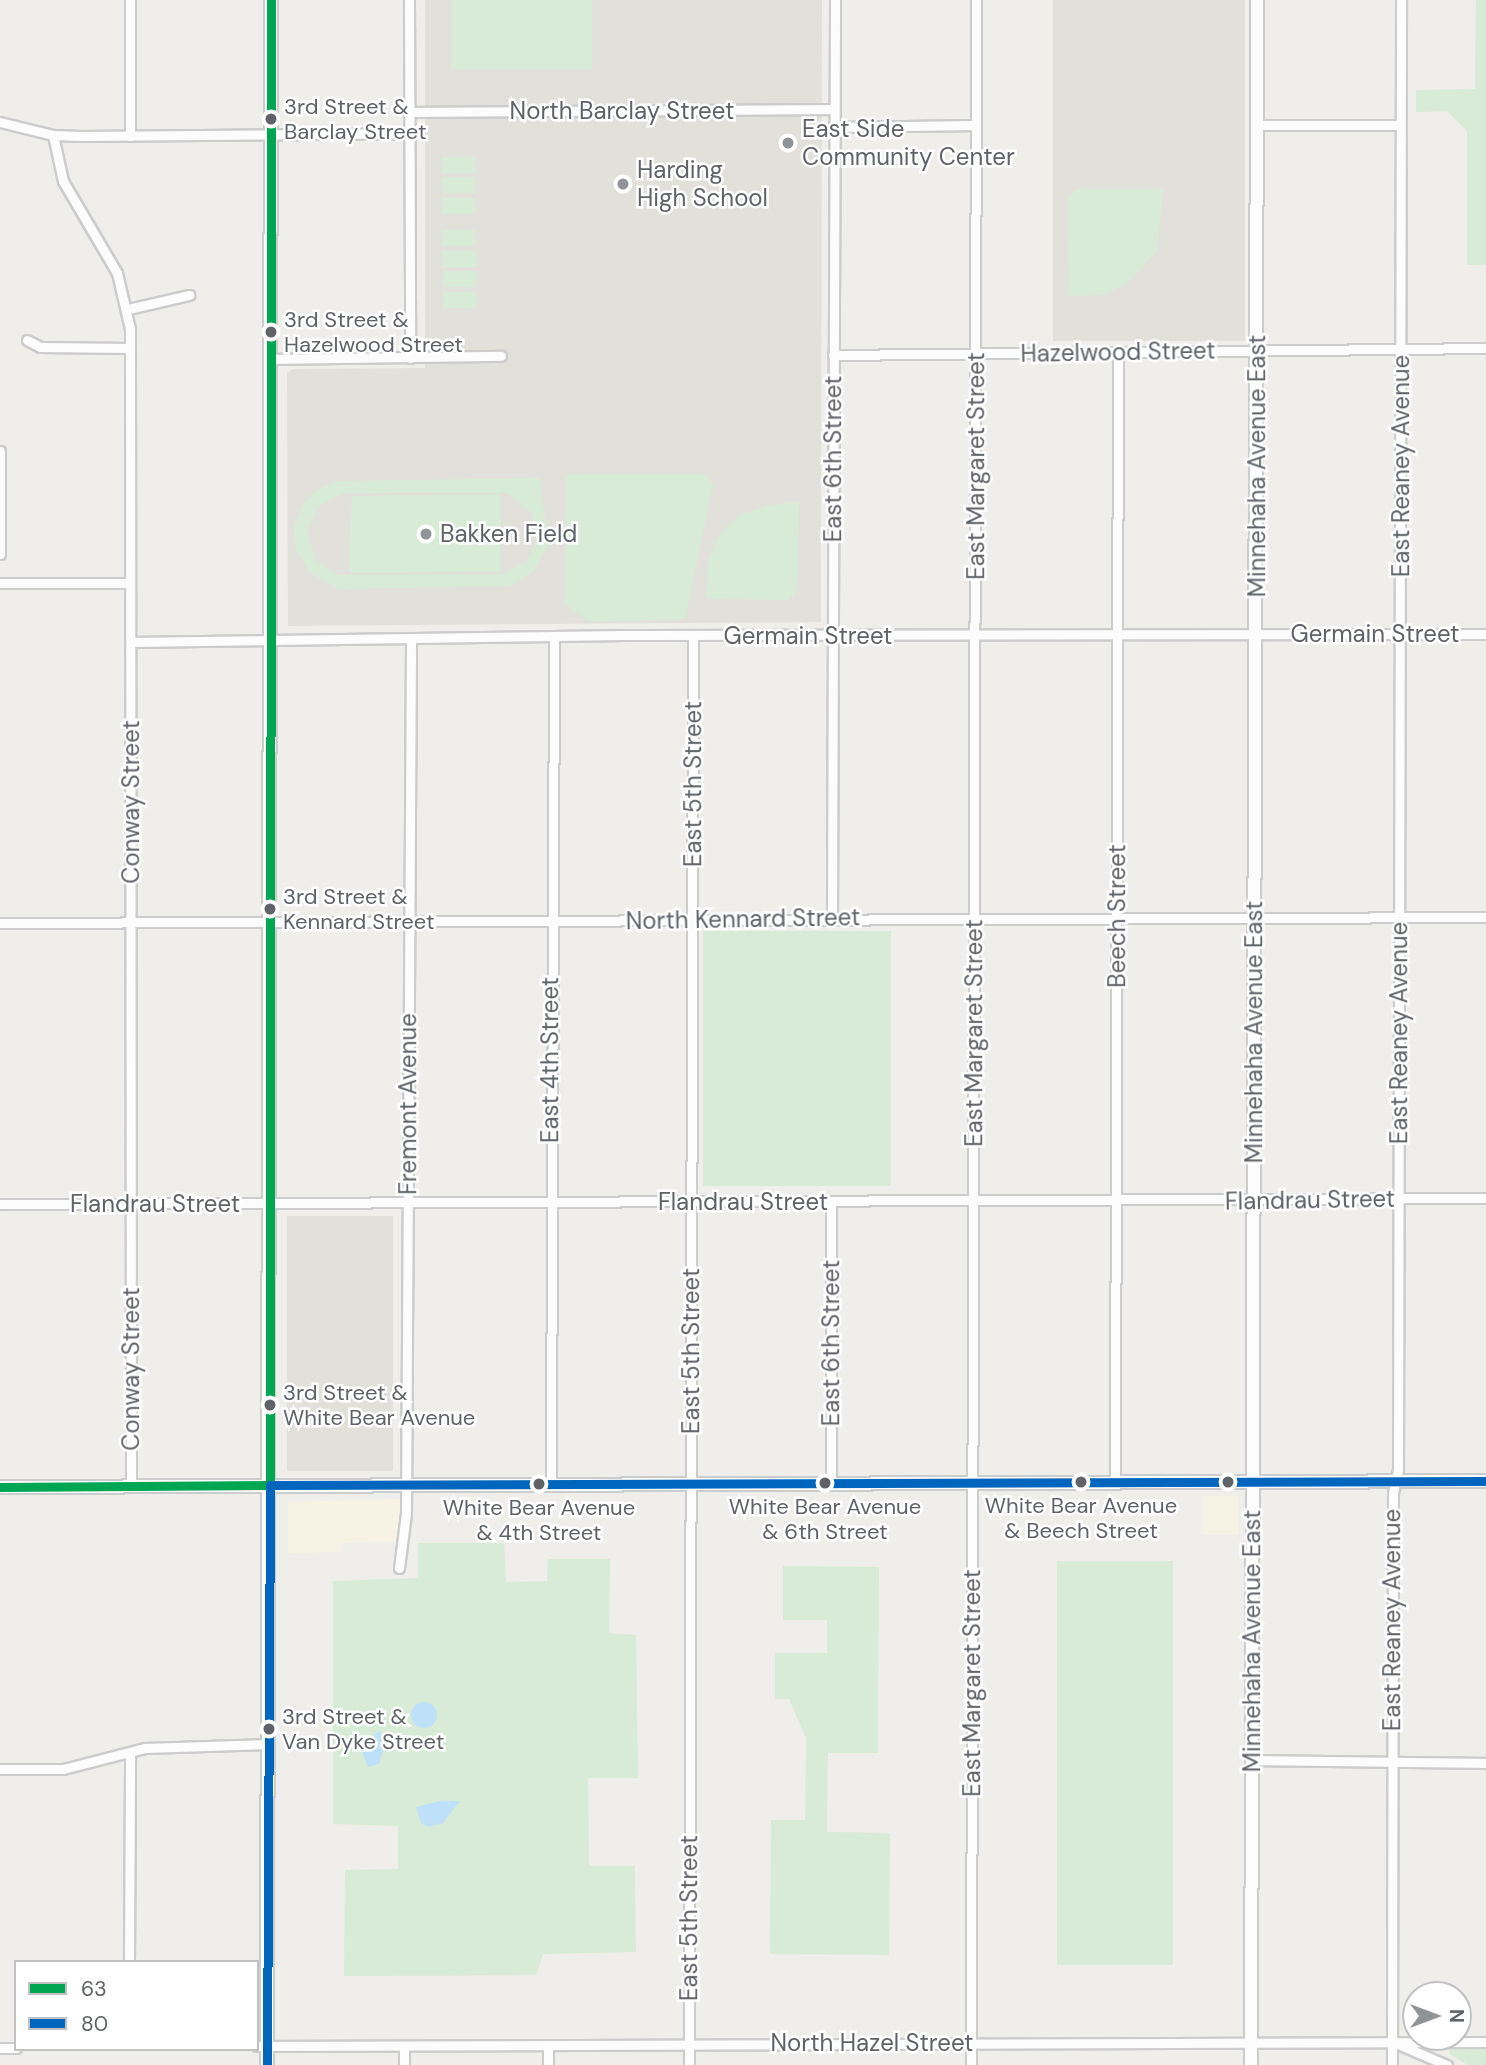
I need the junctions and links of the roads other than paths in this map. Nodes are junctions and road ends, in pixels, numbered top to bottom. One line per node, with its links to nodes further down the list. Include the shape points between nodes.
1 (130, 0): 18 (street)
2 (271, 0): 15 (main road)
3 (409, 0): 9 (street)
4 (835, 0): 8 (street, East 6th Street)
5 (976, 0): 11 (street, East Margaret Street)
6 (1258, 0): 12 (main road, Minnehaha Avenue East)
7 (1401, 0): 13 (street, East Reaney Avenue)
8 (834, 109): 9 (street, North Barclay Street); 14 (street, East 6th Street)
9 (409, 112): 16 (street)
10 (0, 122): 17 (street)
11 (976, 125): 14 (street); 27 (street, East Margaret Street)
12 (1257, 125): 13 (street); 25 (main road, Minnehaha Avenue East)
13 (1401, 125): 23 (street, East Reaney Avenue)
14 (834, 127): 28 (street, East 6th Street)
15 (272, 132): 16 (street); 18 (street); 31 (main road)
16 (409, 133): 30 (street)
17 (53, 135): 18 (street); 20 (street, Conway Street, via 63,181 117,273)
18 (130, 136)
19 (189, 295): 20 (street)
20 (128, 309): 22 (street, Conway Street)
21 (27, 340): 22 (street, via 40,347)
22 (130, 348): 35 (street, Conway Street)
23 (1402, 348): 24 (street, Hazelwood Street); 25 (street, Hazelwood Street); 39 (street, East Reaney Avenue)
24 (1486, 348)
25 (1257, 351): 26 (street, Hazelwood Street); 37 (main road, Minnehaha Avenue East)
26 (1118, 352): 27 (street, Hazelwood Street); 36 (street, Beech Street)
27 (976, 354): 28 (street, Hazelwood Street); 38 (street, East Margaret Street)
28 (833, 355): 43 (street, East 6th Street)
29 (501, 356): 30 (street)
30 (410, 358): 31 (street)
31 (272, 359): 44 (main road)
32 (0, 451): 33 (street)
33 (0, 554)
34 (0, 583): 35 (street)
35 (130, 583): 46 (street, Conway Street)
36 (1117, 633): 37 (street, Germain Street); 38 (street, Germain Street); 52 (street, Beech Street)
37 (1256, 633): 39 (street, Germain Street); 47 (main road, Minnehaha Avenue East)
38 (975, 634): 43 (street, Germain Street); 51 (street, East Margaret Street)
39 (1400, 634): 40 (street, Germain Street); 48 (street, East Reaney Avenue)
40 (1486, 634)
41 (554, 636): 42 (street, Germain Street); 45 (street, Germain Street); 55 (street, East 4th Street)
42 (693, 636): 43 (street, Germain Street); 53 (street, East 5th Street)
43 (833, 636): 50 (street, East 6th Street)
44 (272, 639): 45 (street, Germain Street); 46 (street, Germain Street); 56 (main road)
45 (411, 639): 54 (street, Fremont Avenue)
46 (131, 642): 58 (street, Conway Street)
47 (1255, 916): 48 (street, North Kennard Street); 52 (street, North Kennard Street); 62 (main road, Minnehaha Avenue East)
48 (1399, 916): 49 (street, North Kennard Street); 59 (street, East Reaney Avenue)
49 (1486, 916)
50 (832, 917): 51 (street, North Kennard Street); 53 (street, North Kennard Street)
51 (975, 917): 52 (street, North Kennard Street); 64 (street, East Margaret Street)
52 (1117, 917): 61 (street, Beech Street)
53 (692, 920): 55 (street, North Kennard Street); 67 (street, East 5th Street)
54 (409, 921): 55 (street, North Kennard Street); 56 (street, North Kennard Street); 65 (street, Fremont Avenue)
55 (551, 921): 66 (street, East 4th Street)
56 (272, 922): 58 (street, North Kennard Street); 70 (main road)
57 (0, 923): 58 (street, North Kennard Street)
58 (131, 924): 69 (street, Conway Street)
59 (1399, 1198): 60 (street, Flandrau Street); 62 (street, Flandrau Street); 73 (street, East Reaney Avenue)
60 (1486, 1198)
61 (1116, 1201): 62 (street, Flandrau Street); 64 (street, Flandrau Street); 71 (street, Beech Street)
62 (1254, 1201): 72 (main road, Minnehaha Avenue East)
63 (831, 1202): 64 (street, Flandrau Street); 67 (street, Flandrau Street); 78 (street, East 6th Street)
64 (972, 1202): 75 (street, East Margaret Street)
65 (407, 1203): 66 (street, Flandrau Street); 70 (street, Flandrau Street); 79 (street, Fremont Avenue)
66 (550, 1203): 67 (street, Flandrau Street); 76 (street, East 4th Street)
67 (691, 1203): 77 (street, East 5th Street)
68 (0, 1204): 69 (street, Flandrau Street)
69 (131, 1204): 70 (street, Flandrau Street); 82 (street, Conway Street)
70 (269, 1204): 80 (main road)
71 (1115, 1481): 72 (main road); 75 (main road)
72 (1253, 1481): 73 (main road); 86 (main road, Minnehaha Avenue East)
73 (1396, 1481): 74 (main road); 87 (street, East Reaney Avenue)
74 (1486, 1481)
75 (973, 1482): 78 (main road); 94 (street, East Margaret Street)
76 (551, 1483): 77 (main road); 79 (main road)
77 (691, 1483): 78 (main road); 96 (street, East 5th Street)
78 (831, 1483)
79 (406, 1485): 80 (main road); 83 (street, Fremont Avenue)
80 (270, 1486): 82 (main road); 84 (main road)
81 (0, 1487): 82 (main road)
82 (131, 1487)
83 (399, 1568)
84 (269, 1745): 85 (street, via 145,1748); 97 (main road)
85 (130, 1753): 89 (street, via 63,1769); 90 (street)
86 (1252, 1760): 87 (street); 91 (main road, Minnehaha Avenue East)
87 (1392, 1761): 88 (street); 92 (street, East Reaney Avenue)
88 (1486, 1763)
89 (0, 1769)
90 (129, 1960)
91 (1251, 2041): 92 (street, North Hazel Street); 94 (street, North Hazel Street); 104 (main road, Minnehaha Avenue East)
92 (1392, 2042): 93 (street, North Hazel Street); 105 (street, East Reaney Avenue); 106 (street)
93 (1486, 2042)
94 (971, 2043): 96 (street, North Hazel Street); 103 (street, East Margaret Street)
95 (548, 2045): 96 (street, North Hazel Street); 98 (street, North Hazel Street); 101 (street)
96 (689, 2045): 102 (street, East 5th Street)
97 (262, 2046): 98 (street, North Hazel Street); 99 (main road)
98 (404, 2046): 100 (street)
99 (267, 2065)
100 (404, 2065)
101 (548, 2065)
102 (689, 2065)
103 (971, 2065)
104 (1251, 2065)
105 (1392, 2065)
106 (1447, 2065)

